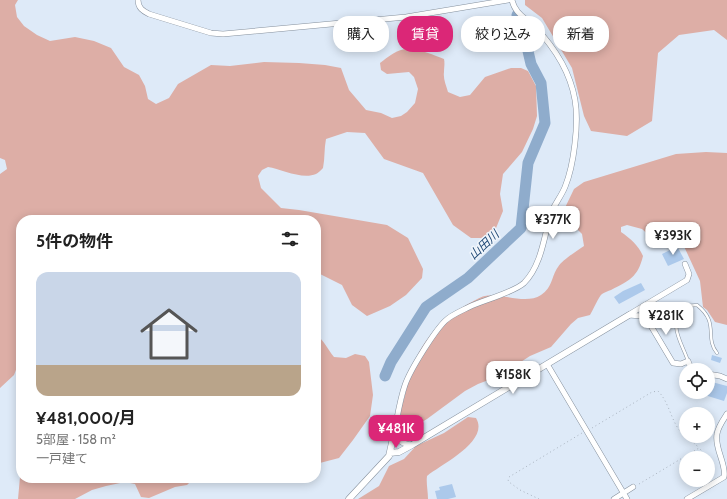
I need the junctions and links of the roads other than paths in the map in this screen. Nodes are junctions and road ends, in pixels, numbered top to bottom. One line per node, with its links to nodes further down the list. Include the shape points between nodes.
1 (138, 0): 2 (street, via 143,11 149,14 211,33 223,34 406,17)
2 (508, 0)
3 (512, 0): 12 (street, via 514,8 534,27 564,64 568,75 575,101 576,119 569,176 551,214 531,274 514,290 467,308 445,321 409,375)
4 (686, 264): 5 (street, via 689,274 687,280)
5 (629, 315): 7 (street, via 641,316 648,321 673,363); 8 (street)
6 (717, 354): 7 (lane, via 708,315 697,305 687,306 678,316 676,327)
7 (688, 362)
8 (547, 364): 13 (street); 16 (street)
9 (715, 375): 10 (street)
10 (727, 379)
11 (727, 414): 20 (street, via 719,427 716,439 725,467 724,477)
12 (394, 435): 13 (street, via 399,441); 14 (street)
13 (412, 445): 14 (street, via 399,452)
14 (390, 453): 17 (street, via 384,463)
15 (633, 487): 16 (street)
16 (624, 493): 18 (street); 19 (street)
17 (348, 499)
18 (614, 499)
19 (627, 499)
20 (687, 499)

